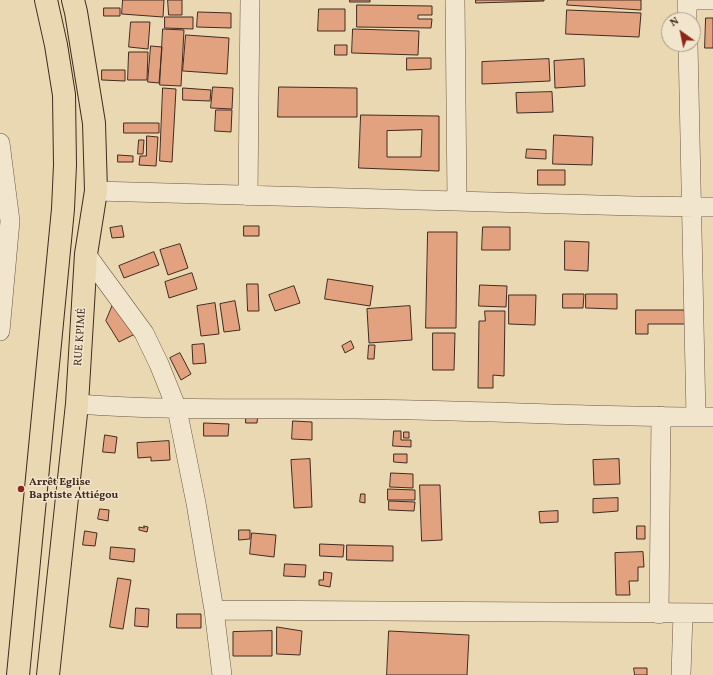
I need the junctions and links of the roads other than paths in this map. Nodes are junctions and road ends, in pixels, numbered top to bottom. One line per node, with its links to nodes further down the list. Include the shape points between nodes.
1 (46, 0): 26 (main road, via 64,95 65,165 63,209)
2 (250, 0): 12 (street)
3 (455, 0): 13 (street)
4 (687, 0): 8 (street)
5 (690, 0): 6 (street)
6 (713, 0)
7 (76, 4): 11 (main road, RUE KPIMÉ, via 94,123)
8 (687, 12)
9 (688, 52): 14 (street)
10 (0, 143): 17 (street, via 10,221)
11 (96, 191): 12 (street); 16 (main road, RUE KPIMÉ)
12 (248, 196): 13 (street)
13 (457, 202): 14 (street)
14 (692, 207): 15 (street); 21 (street)
15 (713, 207)
16 (86, 254): 18 (main road, RUE KPIMÉ); 19 (street, via 144,333)
17 (0, 331)
18 (76, 404): 19 (street); 27 (main road, RUE KPIMÉ)
19 (177, 409): 20 (street, via 355,409); 22 (street)
20 (661, 416): 21 (street); 24 (street)
21 (704, 417)
22 (214, 610): 24 (street); 28 (street)
23 (713, 613): 25 (street)
24 (659, 614): 25 (street)
25 (682, 614): 29 (street)
26 (18, 675)
27 (48, 675)
28 (222, 675)
29 (681, 675)

